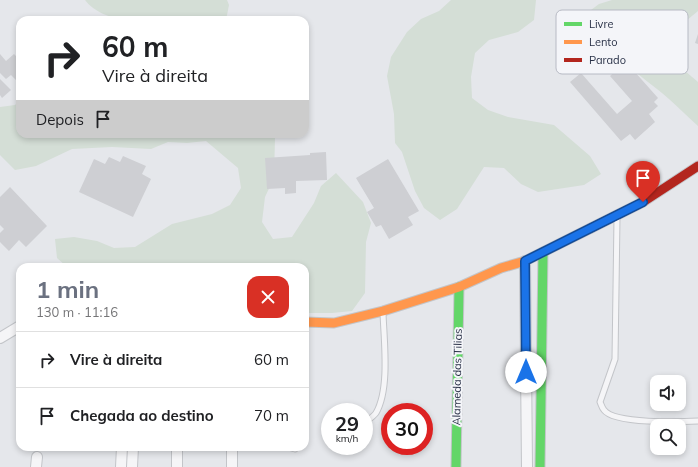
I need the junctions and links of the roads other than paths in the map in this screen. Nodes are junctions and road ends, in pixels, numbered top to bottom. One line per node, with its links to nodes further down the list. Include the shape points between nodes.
1 (698, 166): 2 (street)
2 (617, 216): 3 (street); 11 (lane, via 615,359 600,402 604,411 614,417 634,420)
3 (543, 252): 4 (street); 22 (street)
4 (525, 261): 5 (street, via 501,268); 21 (street)
5 (459, 287): 6 (street); 20 (street, Alameda das Tilias)
6 (383, 311): 7 (street, via 334,323); 10 (lane, via 384,383 379,407)
7 (309, 322)
8 (16, 328): 9 (street)
9 (0, 338)
10 (373, 416)
11 (698, 421)
12 (122, 451): 16 (street)
13 (133, 451): 17 (street)
14 (177, 451): 18 (street)
15 (232, 451): 19 (street)
16 (121, 467)
17 (132, 467)
18 (177, 467)
19 (232, 467)
20 (456, 467)
21 (527, 467)
22 (540, 467)

